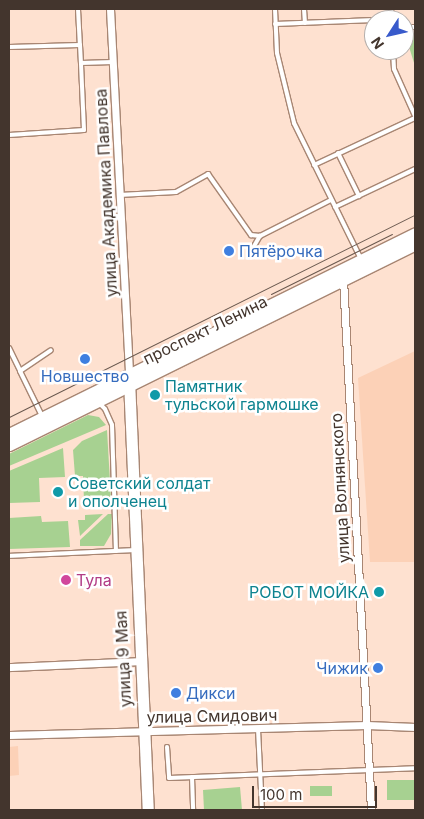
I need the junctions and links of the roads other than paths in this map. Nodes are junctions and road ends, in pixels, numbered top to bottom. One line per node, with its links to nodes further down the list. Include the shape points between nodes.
1 (78, 9): 8 (lane)
2 (110, 9): 11 (street, улица Академика Павлова)
3 (274, 9): 7 (lane)
4 (304, 9): 6 (lane)
5 (364, 20): 6 (lane)
6 (305, 23): 7 (lane)
7 (275, 24): 16 (lane, via 277,54 294,123)
8 (80, 45): 9 (lane); 12 (lane)
9 (9, 47)
10 (394, 60): 13 (lane, via 394,69)
11 (112, 62): 12 (lane); 18 (street, улица Академика Павлова)
12 (81, 64): 14 (lane, via 84,130)
13 (415, 117): 15 (lane)
14 (9, 135)
15 (338, 153): 16 (lane); 19 (lane)
16 (314, 164): 20 (lane)
17 (415, 169): 19 (lane)
18 (119, 195): 23 (lane, via 176,192 208,174 251,235); 31 (street, улица Академика Павлова)
19 (359, 196): 21 (lane)
20 (332, 200): 21 (lane); 23 (lane)
21 (335, 207): 26 (lane)
22 (415, 233): 26 (main road, проспект Ленина)
23 (260, 236): 25 (lane)
24 (415, 244): 27 (main road, проспект Ленина)
25 (250, 253)
26 (362, 260): 31 (main road, проспект Ленина)
27 (343, 280): 31 (main road, проспект Ленина); 42 (street, улица Волнянского)
28 (9, 348): 30 (lane)
29 (51, 350): 30 (lane)
30 (20, 371): 34 (lane)
31 (129, 381): 32 (main road, проспект Ленина); 33 (main road, проспект Ленина); 37 (main road, улица 9 Мая)
32 (85, 397): 33 (lane); 34 (main road, проспект Ленина)
33 (97, 402): 36 (main road, проспект Ленина); 38 (lane, via 105,409 112,425)
34 (43, 418): 35 (main road, проспект Ленина)
35 (9, 434)
36 (9, 445)
37 (135, 550): 38 (lane); 40 (main road, улица 9 Мая)
38 (116, 551): 39 (lane)
39 (9, 556)
40 (139, 661): 41 (street); 45 (main road, улица 9 Мая)
41 (9, 667)
42 (367, 725): 43 (street, улица Смидович); 44 (street, улица Смидович); 49 (street, улица Волнянского)
43 (415, 727)
44 (258, 729): 45 (street, улица Смидович); 50 (lane)
45 (143, 730): 46 (street, улица Смидович); 52 (main road, улица 9 Мая)
46 (9, 735)
47 (167, 747): 51 (lane, via 169,778)
48 (415, 768): 49 (lane)
49 (369, 770): 50 (lane); 55 (street, улица Волнянского)
50 (260, 774): 51 (lane); 54 (lane)
51 (192, 777): 53 (lane)
52 (148, 810)
53 (193, 810)
54 (262, 810)
55 (371, 810)

